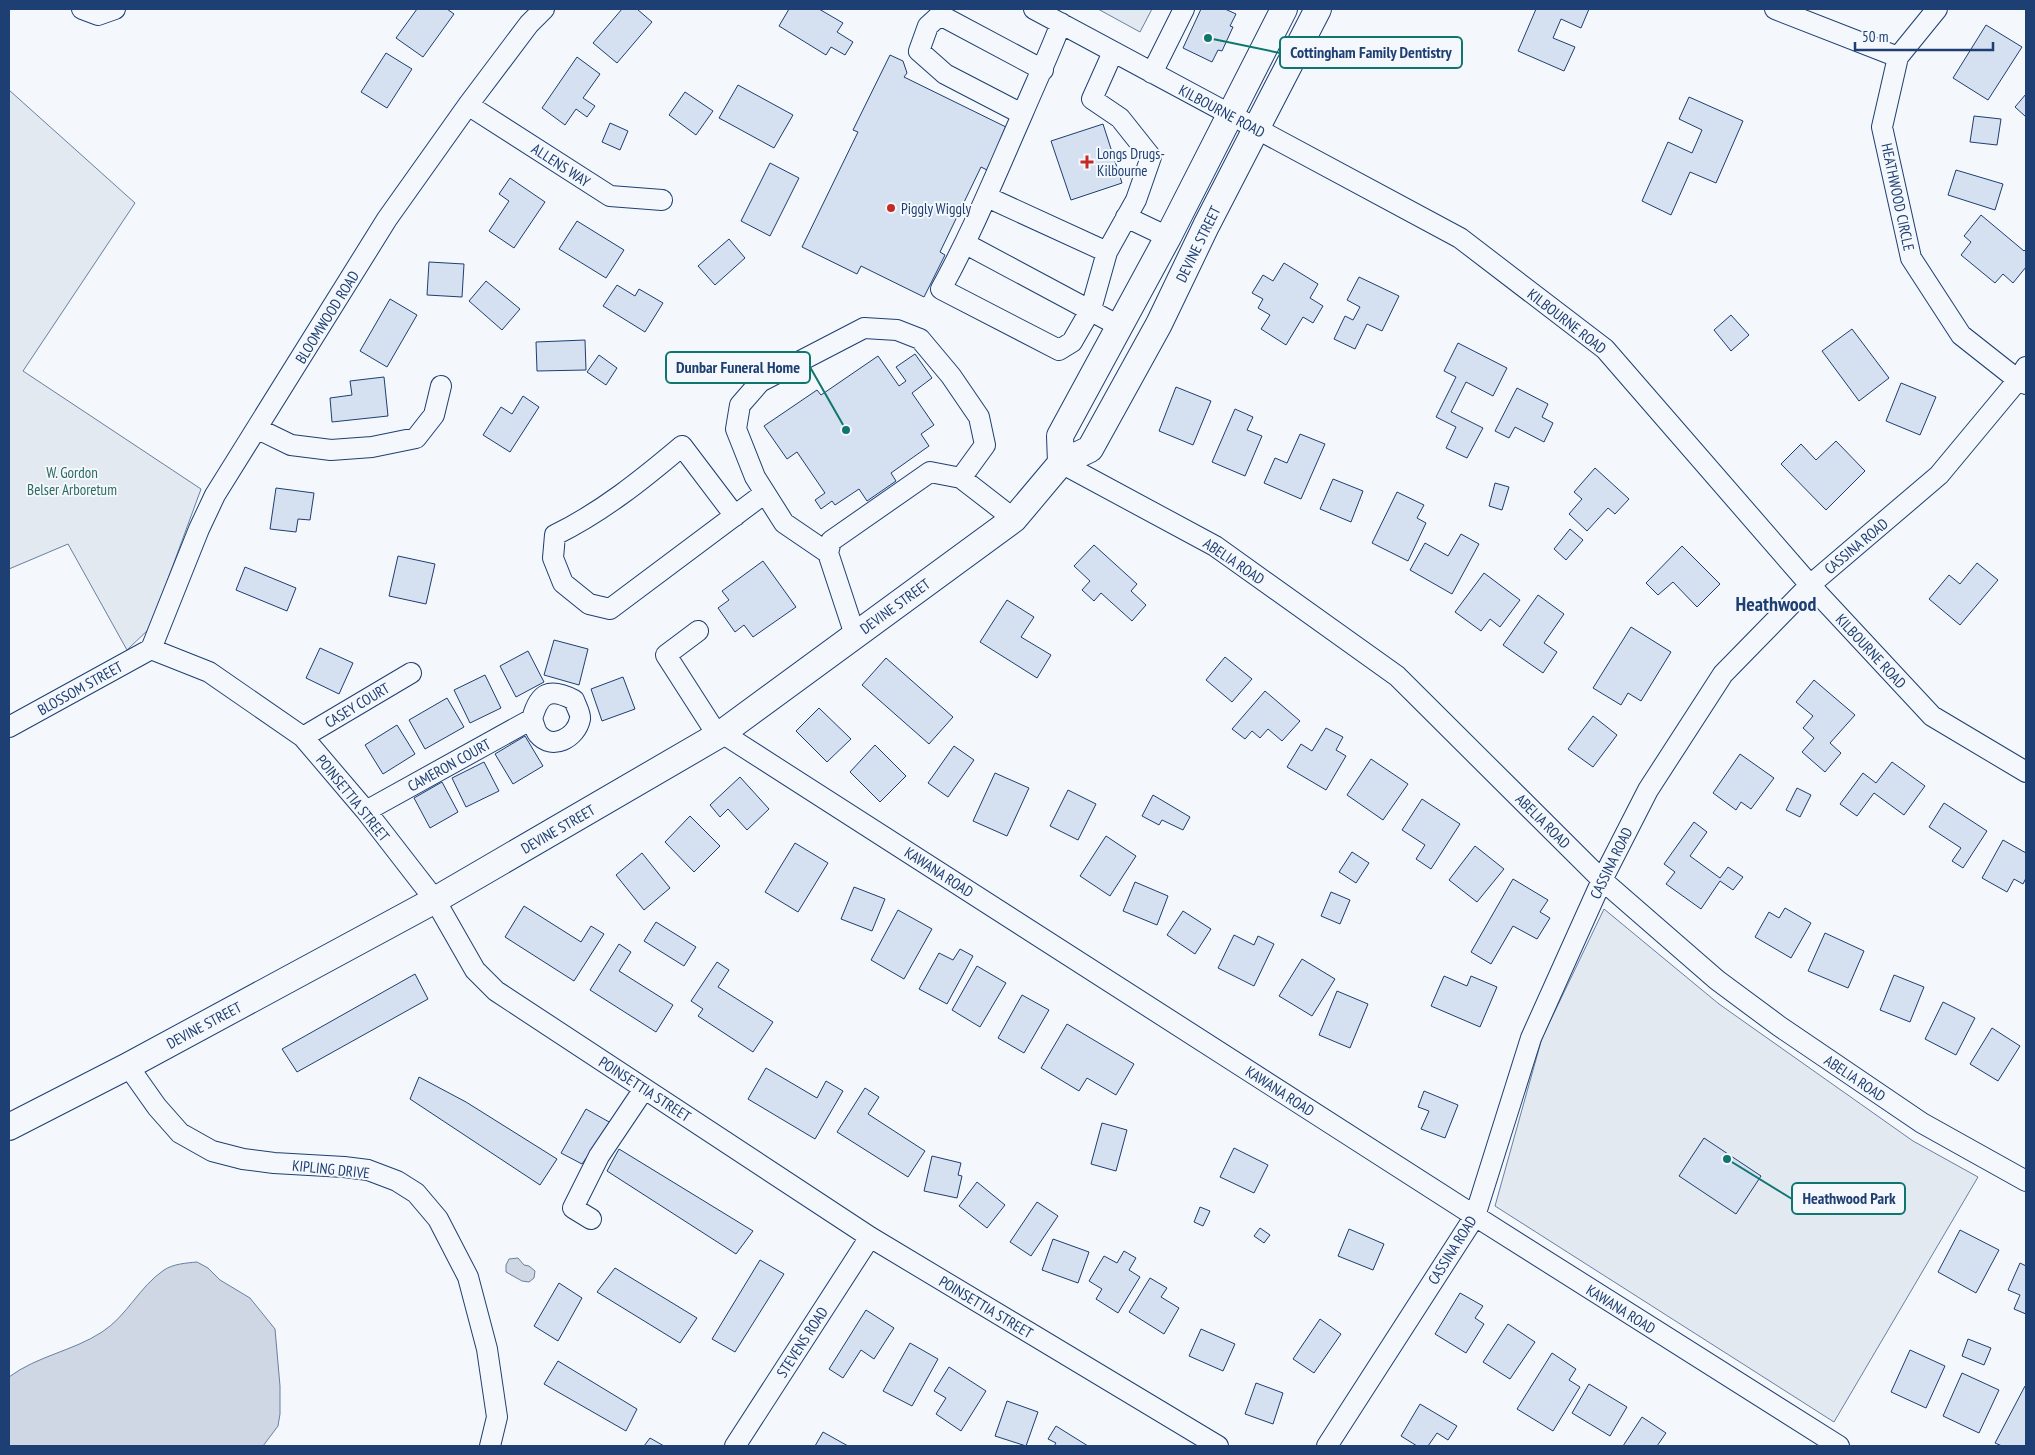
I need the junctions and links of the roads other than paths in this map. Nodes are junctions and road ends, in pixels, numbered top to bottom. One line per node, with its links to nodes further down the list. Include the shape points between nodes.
1 (82, 9): 2 (street, via 98,16)
2 (115, 9)
3 (544, 9): 15 (street, BLOOMWOOD ROAD)
4 (1034, 9): 10 (street, KILBOURNE ROAD)
5 (1184, 9): 14 (street)
6 (1284, 9): 17 (main road, DEVINE STREET)
7 (1775, 9): 12 (street)
8 (1937, 9): 12 (street, HEATHWOOD CIRCLE)
9 (1308, 13): 18 (main road, DEVINE STREET)
10 (1061, 23): 11 (street, KILBOURNE ROAD); 13 (street)
11 (1113, 52): 14 (street, KILBOURNE ROAD); 21 (street, via 1092,99 1120,118 1151,157 1136,200)
12 (1898, 57): 28 (street, HEATHWOOD CIRCLE, via 1882,127 1911,258 1961,335)
13 (1043, 70): 16 (street); 16 (street, via 940,15 928,26 919,51 945,74)
14 (1152, 73): 17 (street, KILBOURNE ROAD)
15 (468, 105): 20 (street, ALLENS WAY, via 610,196); 30 (street, BLOOMWOOD ROAD, via 387,219)
16 (1022, 114): 19 (street)
17 (1230, 115): 18 (street, KILBOURNE ROAD); 22 (main road, DEVINE STREET)
18 (1255, 129): 27 (main road, DEVINE STREET); 37 (street, KILBOURNE ROAD, via 1460,238 1605,348)
19 (987, 197): 23 (street); 24 (street)
20 (662, 200)
21 (1126, 217): 22 (street); 24 (street)
22 (1168, 237): 26 (main road, DEVINE STREET)
23 (966, 244): 25 (street); 25 (street, via 941,289 1059,350 1072,342)
24 (1107, 252): 25 (street)
25 (1091, 310): 26 (street)
26 (1121, 327): 27 (main road); 31 (main road, DEVINE STREET, via 1060,436)
27 (1148, 344): 31 (main road, DEVINE STREET, via 1090,450)
28 (2024, 377): 37 (street, CASSINA ROAD, via 1939,475)
29 (442, 386): 30 (street, via 434,416 416,438 372,447 331,450 291,445)
30 (258, 429): 40 (street, BLOOMWOOD ROAD, via 215,495)
31 (1061, 463): 35 (main road, DEVINE STREET); 48 (street, ABELIA ROAD, via 1215,546 1398,676)
32 (961, 478): 33 (street, via 986,444 979,418 951,376 920,339 897,330 864,328 760,382 740,405 736,429 755,477); 35 (street); 36 (street, via 930,472 831,541)
33 (765, 493): 34 (street); 36 (street, via 784,523)
34 (735, 516): 34 (street, via 610,609 589,604 563,583 553,558 556,535 585,520 682,446)
35 (1014, 519): 39 (main road, DEVINE STREET)
36 (828, 553): 39 (street)
37 (1810, 585): 46 (street, KILBOURNE ROAD, via 1932,716); 48 (street, CASSINA ROAD, via 1723,674 1648,790)
38 (698, 631): 44 (street, via 666,655)
39 (855, 636): 44 (main road, DEVINE STREET)
40 (151, 649): 43 (street, BLOSSOM STREET); 45 (street, POINSETTIA STREET, via 209,672)
41 (412, 673): 45 (street, CASEY COURT)
42 (532, 719): 47 (street, CAMERON COURT)
43 (9, 727)
44 (720, 734): 49 (main road, DEVINE STREET); 54 (street, KAWANA ROAD)
45 (304, 737): 47 (street, POINSETTIA STREET)
46 (2026, 772)
47 (366, 811): 49 (street, POINSETTIA STREET)
48 (1602, 880): 53 (street, ABELIA ROAD, via 1717,980 1779,1026 1922,1123); 54 (street, CASSINA ROAD, via 1531,1038)
49 (435, 900): 50 (main road, DEVINE STREET); 51 (street, POINSETTIA STREET, via 475,970 496,991)
50 (128, 1066): 52 (main road, DEVINE STREET); 57 (street, KIPLING DRIVE, via 180,1133 212,1151 274,1163 368,1170 397,1181 416,1193 438,1219 468,1277 487,1350 498,1417)
51 (644, 1089): 55 (street, via 599,1156 573,1208); 56 (street, POINSETTIA STREET)
52 (9, 1127)
53 (2026, 1181)
54 (1475, 1216): 60 (street, CASSINA ROAD); 61 (street, KAWANA ROAD)
55 (591, 1219)
56 (870, 1237): 58 (street, STEVENS ROAD); 59 (street, POINSETTIA STREET)
57 (490, 1446)
58 (735, 1446)
59 (1218, 1446)
60 (1327, 1446)
61 (1839, 1446)

